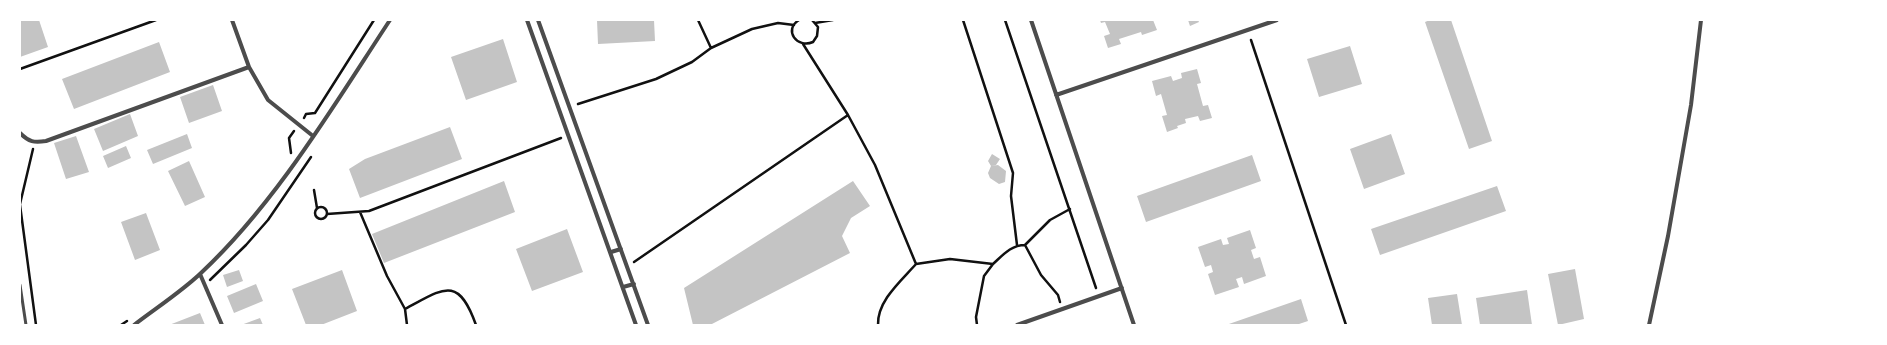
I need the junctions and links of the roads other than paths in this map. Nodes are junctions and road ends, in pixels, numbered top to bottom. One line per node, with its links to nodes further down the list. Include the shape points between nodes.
1 (232, 20): 8 (street)
2 (390, 20): 11 (street)
3 (527, 20): 13 (street)
4 (538, 20): 12 (street)
5 (1031, 20): 9 (street)
6 (1277, 20): 9 (street)
7 (1701, 20): 26 (street, via 1688,120 1668,236)
8 (249, 67): 10 (street, via 46,141 34,143 26,140); 11 (street, via 268,100)
9 (1056, 95): 18 (street)
10 (20, 133)
11 (313, 136): 14 (street, via 261,207)
12 (621, 248): 13 (street); 15 (street)
13 (611, 252): 17 (street)
14 (200, 274): 20 (street); 21 (street)
15 (634, 284): 17 (street); 23 (street)
16 (20, 286): 19 (lane)
17 (623, 288): 22 (street)
18 (1122, 288): 24 (street); 25 (street)
19 (26, 325)
20 (134, 325)
21 (222, 325)
22 (636, 325)
23 (648, 325)
24 (1017, 325)
25 (1134, 325)
26 (1649, 325)

